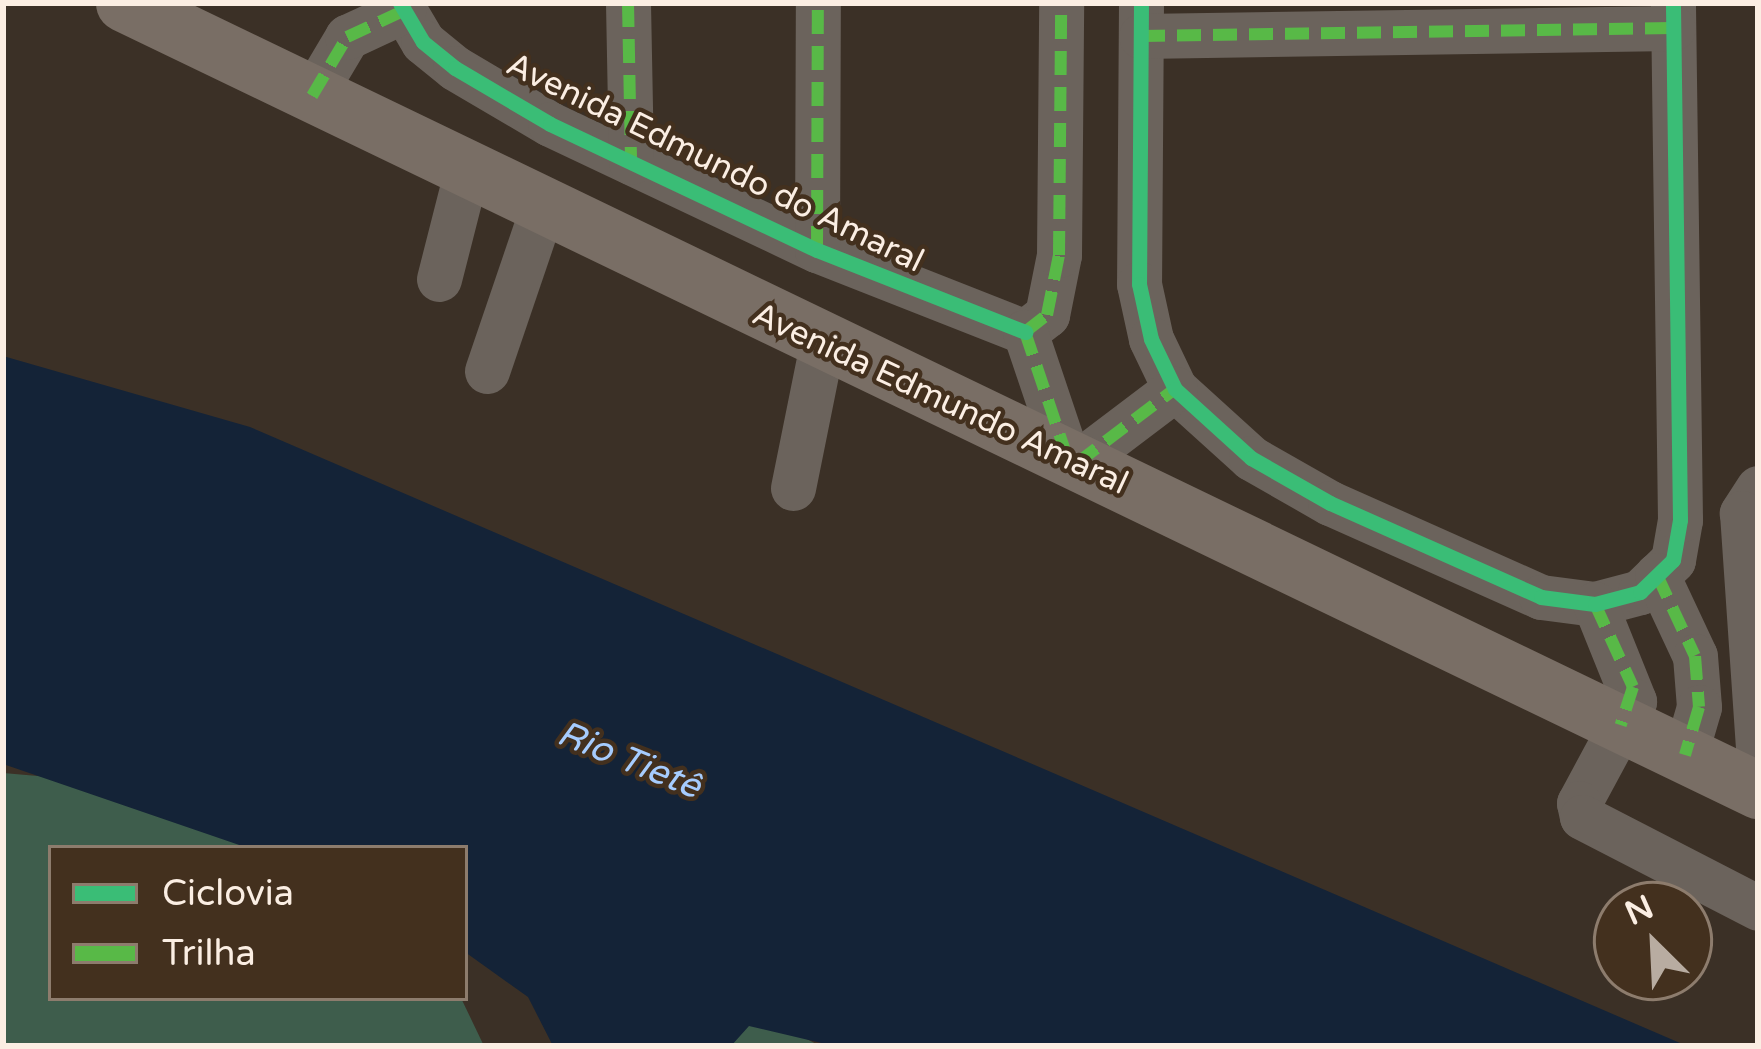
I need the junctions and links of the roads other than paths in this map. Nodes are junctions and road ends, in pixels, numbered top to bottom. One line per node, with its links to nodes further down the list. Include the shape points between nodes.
1 (124, 3): 8 (main road, Avenida Edmundo Amaral)
2 (628, 3): 9 (street)
3 (818, 3): 12 (street)
4 (1060, 3): 14 (street, via 1059,255 1047,315)
5 (402, 7): 8 (street, via 347,38); 9 (street, Avenida Edmundo do Amaral, via 454,68)
6 (1673, 16): 7 (street); 21 (street, via 1680,520 1673,560)
7 (1141, 20): 17 (street, via 1139,284 1150,339)
8 (312, 96): 10 (main road, Avenida Edmundo Amaral)
9 (631, 162): 12 (street, Avenida Edmundo do Amaral)
10 (466, 173): 11 (main road, Avenida Edmundo Amaral); 13 (street)
11 (542, 209): 15 (main road, Avenida Edmundo Amaral); 16 (street)
12 (817, 250): 14 (street, Avenida Edmundo do Amaral)
13 (439, 279)
14 (1025, 332): 18 (street)
15 (822, 344): 18 (main road, Avenida Edmundo Amaral); 19 (street)
16 (487, 371)
17 (1175, 389): 18 (street); 22 (street, via 1252,458 1330,503 1540,597)
18 (1072, 460): 23 (main road, Avenida Edmundo Amaral)
19 (793, 488)
20 (1758, 488): 24 (street, via 1742,513)
21 (1657, 575): 22 (street, via 1640,592); 25 (street, via 1695,656 1699,707)
22 (1595, 604): 23 (street, via 1633,687)
23 (1621, 724): 25 (main road, Avenida Edmundo Amaral); 27 (street, via 1579,803 1582,817)
24 (1758, 750)
25 (1684, 755): 26 (main road, Avenida Edmundo Amaral)
26 (1758, 790)
27 (1758, 908)

